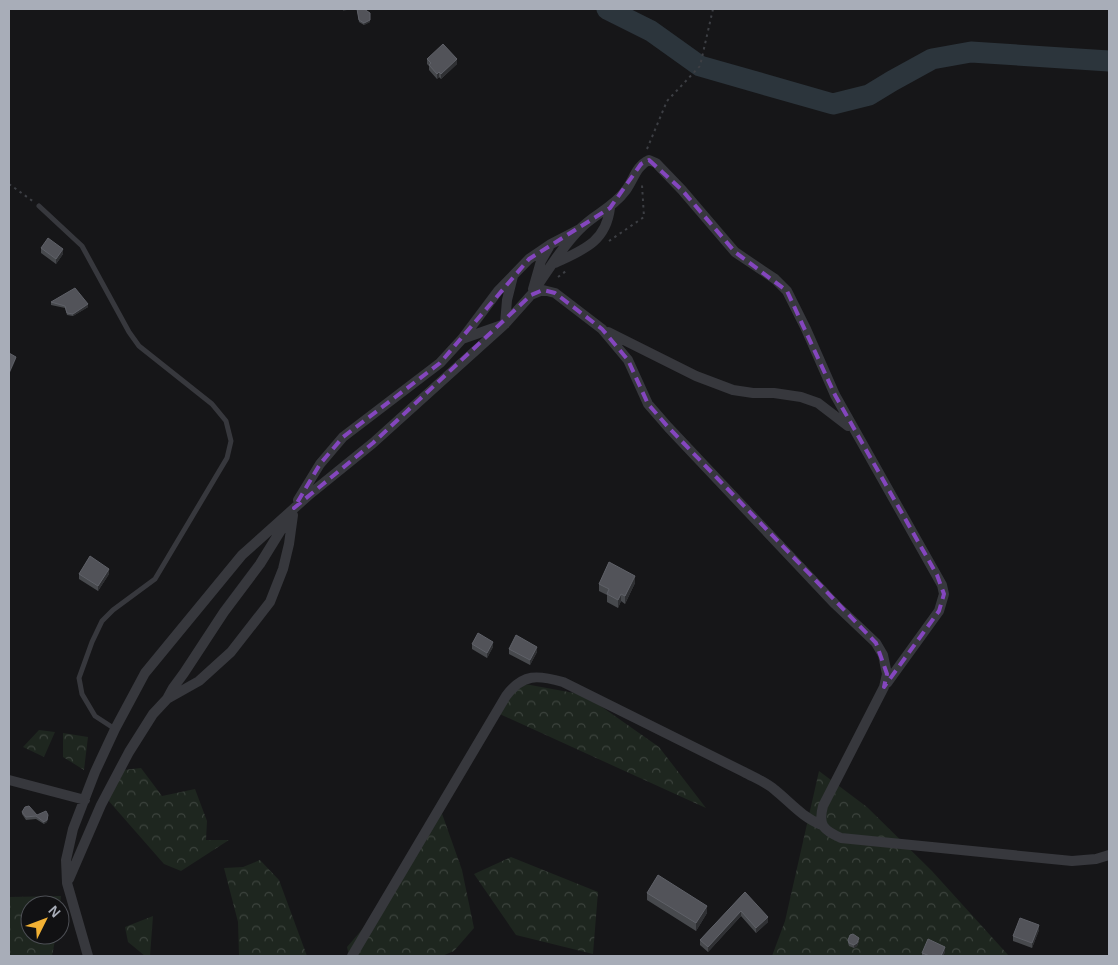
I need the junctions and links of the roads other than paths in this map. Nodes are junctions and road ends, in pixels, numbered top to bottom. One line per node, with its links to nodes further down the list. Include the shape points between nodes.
1 (40, 206): 15 (lane, via 82,246 139,346 212,404 226,421 231,441 227,458 155,579 113,610 102,621 92,642 79,678 82,694 95,716)
2 (610, 208): 3 (street); 5 (street, via 608,222 600,236 586,248); 11 (street, via 626,190 641,164 649,160 656,163 735,252 787,291)
3 (580, 229): 4 (street); 5 (street)
4 (551, 244): 6 (street); 7 (street, via 538,268)
5 (552, 265): 7 (street)
6 (513, 275): 8 (street); 10 (street)
7 (531, 295): 8 (street); 9 (street, via 543,290 555,293)
8 (505, 324): 10 (street); 12 (street, via 373,443)
9 (602, 330): 11 (street, via 696,376 733,390 774,393 818,403); 13 (street, via 628,360 648,404 668,427 834,604 876,643 884,655 887,674)
10 (462, 339): 12 (street, via 440,362 343,437 320,464)
11 (854, 430): 13 (street, via 938,575 944,594 939,611)
12 (294, 508): 14 (street, via 260,564); 14 (street, via 283,569 270,602 231,652 199,681); 15 (street, via 242,555 145,673)
13 (884, 688): 18 (street, via 823,806)
14 (167, 698): 20 (street, via 129,752 101,805)
15 (115, 729): 17 (street)
16 (9, 780): 17 (street)
17 (85, 800): 20 (street, via 73,829 66,860)
18 (822, 824): 19 (street, via 828,832 841,838 1072,861); 22 (street, via 800,812 767,784 744,772 563,682 534,676 523,680 506,696)
19 (1109, 855)
20 (67, 883): 21 (street)
21 (88, 956)
22 (352, 956)

